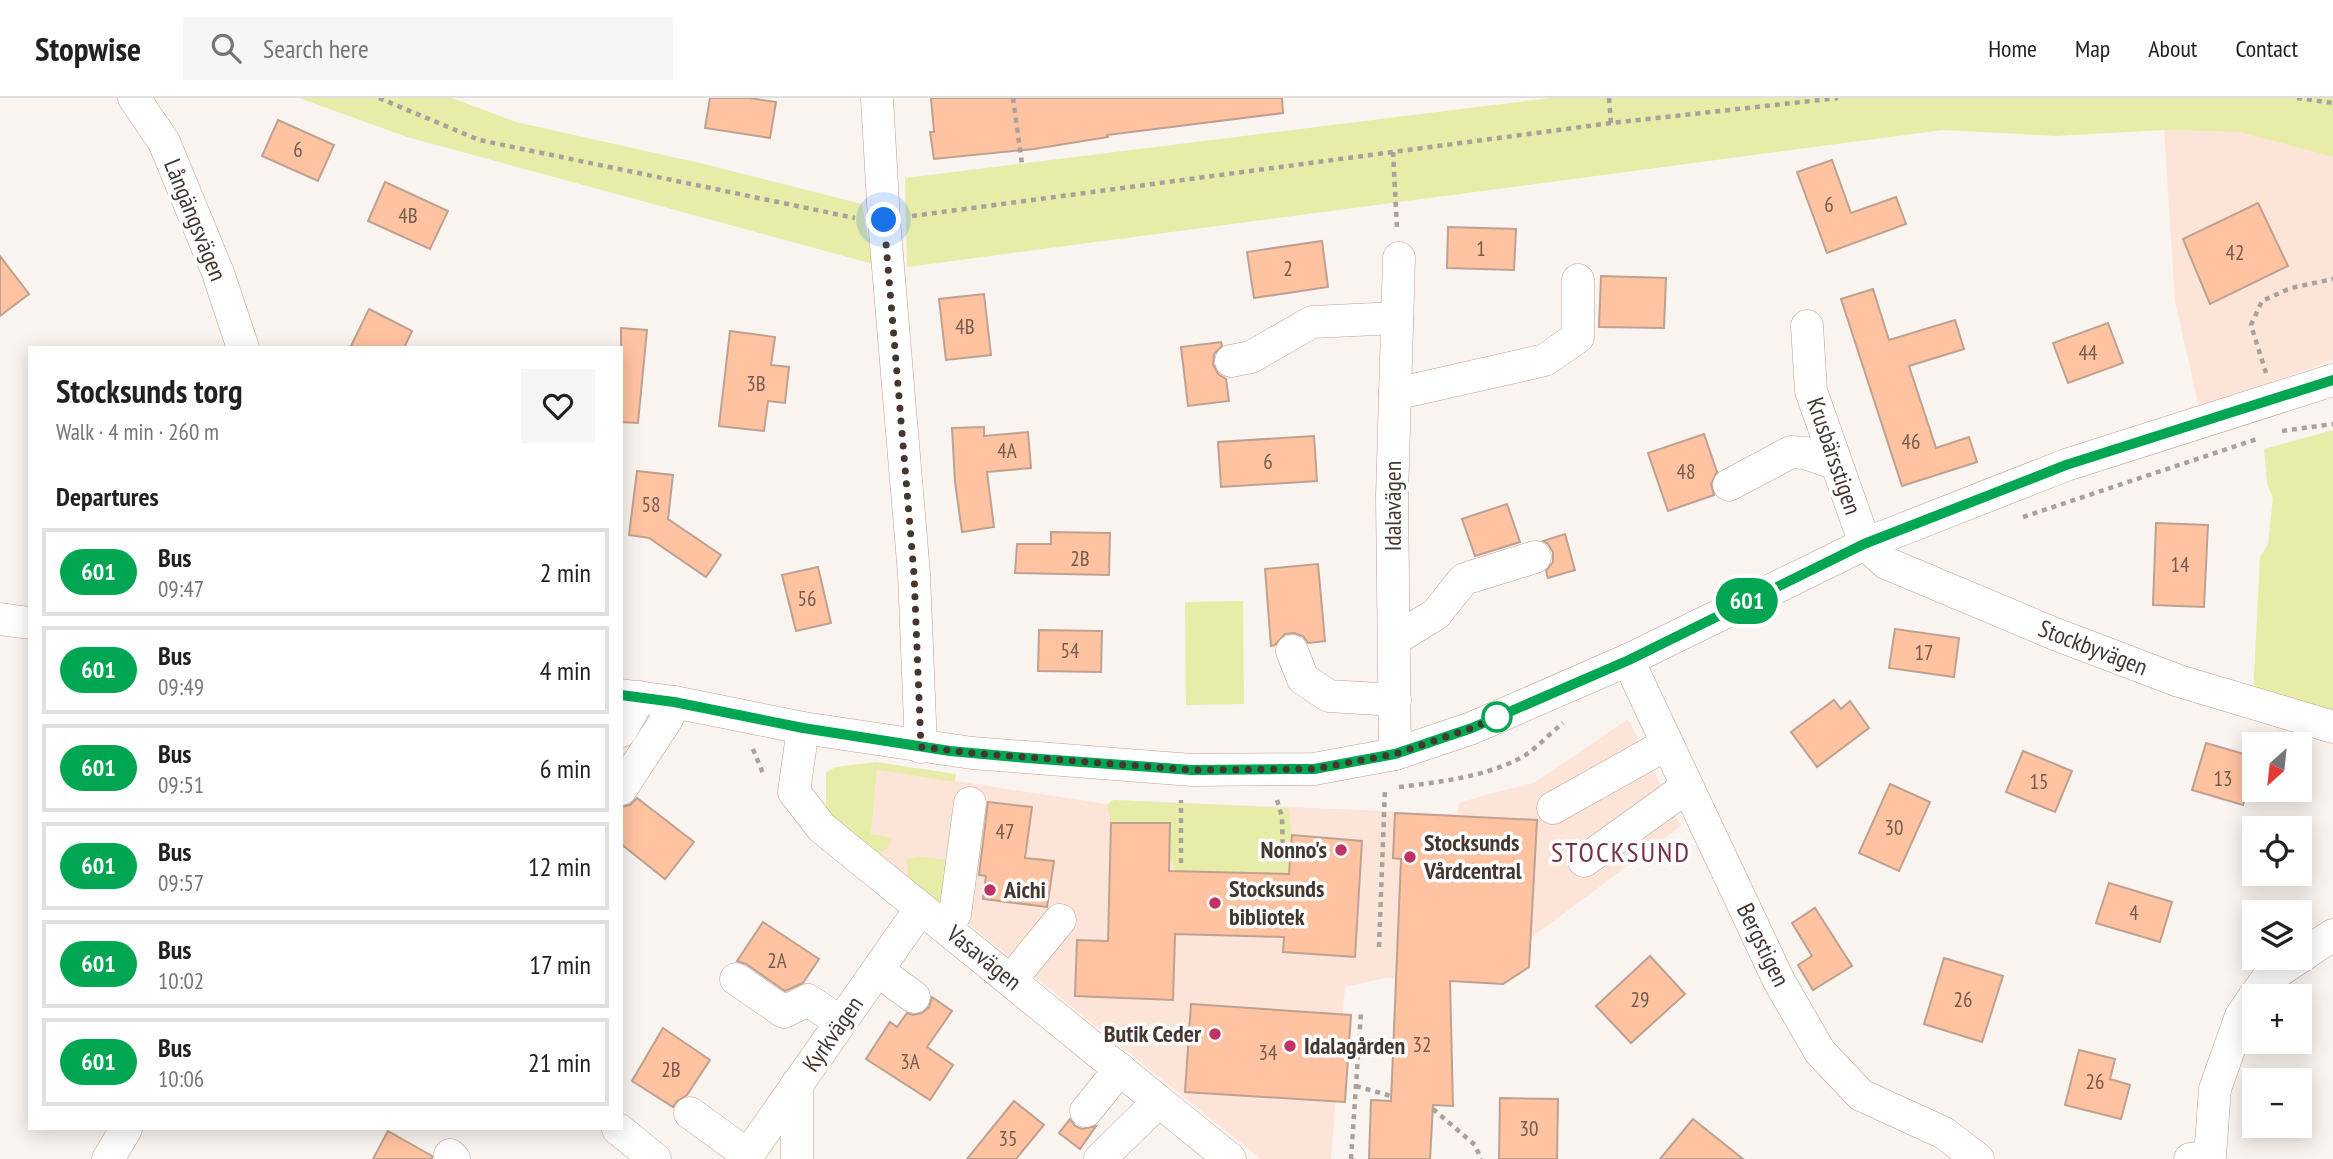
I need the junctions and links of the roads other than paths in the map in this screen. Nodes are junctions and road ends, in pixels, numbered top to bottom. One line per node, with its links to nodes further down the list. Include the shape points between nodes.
1 (134, 98): 7 (street, Långängsvägen, via 164,142)
2 (877, 98): 27 (street, via 914,574)
3 (1399, 258): 5 (street, Idalavägen)
4 (1578, 280): 10 (street, via 1578,337 1545,360)
5 (1397, 318): 8 (street, via 1312,322 1251,357); 10 (street, Idalavägen)
6 (1807, 326): 11 (street, Krusbärsstigen, via 1811,391)
7 (242, 346)
8 (1231, 361)
9 (2333, 380): 13 (street, via 2066,465)
10 (1395, 394): 17 (street, Idalavägen)
11 (1836, 464): 12 (street, via 1791,452); 13 (street, Krusbärsstigen)
12 (1729, 485)
13 (1864, 544): 19 (street); 24 (street, Stockbyvägen, via 1886,563 2054,634 2179,681)
14 (1535, 557): 17 (street, via 1464,579 1436,614)
15 (0, 619): 16 (street)
16 (28, 623)
17 (1394, 640): 21 (street, Idalavägen)
18 (1292, 651): 21 (street, via 1303,679 1329,696)
19 (1629, 660): 26 (street, Bergstigen); 28 (street, via 1472,728)
20 (631, 696): 22 (street); 23 (street)
21 (1395, 700): 28 (street, Idalavägen)
22 (674, 702): 25 (street); 29 (street)
23 (623, 724)
24 (2333, 727)
25 (803, 728): 27 (street); 34 (street, Vasavägen, via 794,792 822,828)
26 (1667, 744): 30 (street, Bergstigen); 32 (street)
27 (921, 747): 28 (street, via 1192,770 1314,769)
28 (1395, 754)
29 (623, 786)
30 (1689, 791): 33 (street); 59 (street, Bergstigen, via 1779,981 1820,1052 1861,1095 1944,1133)
31 (970, 803): 36 (street, via 955,914)
32 (1553, 808)
33 (1584, 860)
34 (921, 908): 36 (street, Vasavägen); 38 (street, Kyrkvägen)
35 (1059, 920): 40 (street)
36 (948, 928): 40 (street, Vasavägen)
37 (2333, 935): 41 (street)
38 (878, 971): 42 (street); 44 (street, Kyrkvägen)
39 (736, 979): 44 (street, via 783,1012 808,1000)
40 (1012, 980): 45 (street, Vasavägen)
41 (2264, 984)
42 (914, 997)
43 (2242, 1015): 53 (street, via 2216,1089)
44 (840, 1022): 46 (street, Kyrkvägen)
45 (1120, 1069): 47 (street, Vasavägen); 48 (street)
46 (797, 1084): 52 (street, Kyrkvägen); 56 (street)
47 (1158, 1102): 57 (street); 58 (street, Vasavägen)
48 (1086, 1111)
49 (690, 1113): 52 (street)
50 (125, 1130): 54 (street)
51 (619, 1130): 55 (street)
52 (747, 1157)
53 (2204, 1158)
54 (108, 1159)
55 (655, 1159)
56 (797, 1159)
57 (1100, 1159)
58 (1230, 1159)
59 (1978, 1159)

